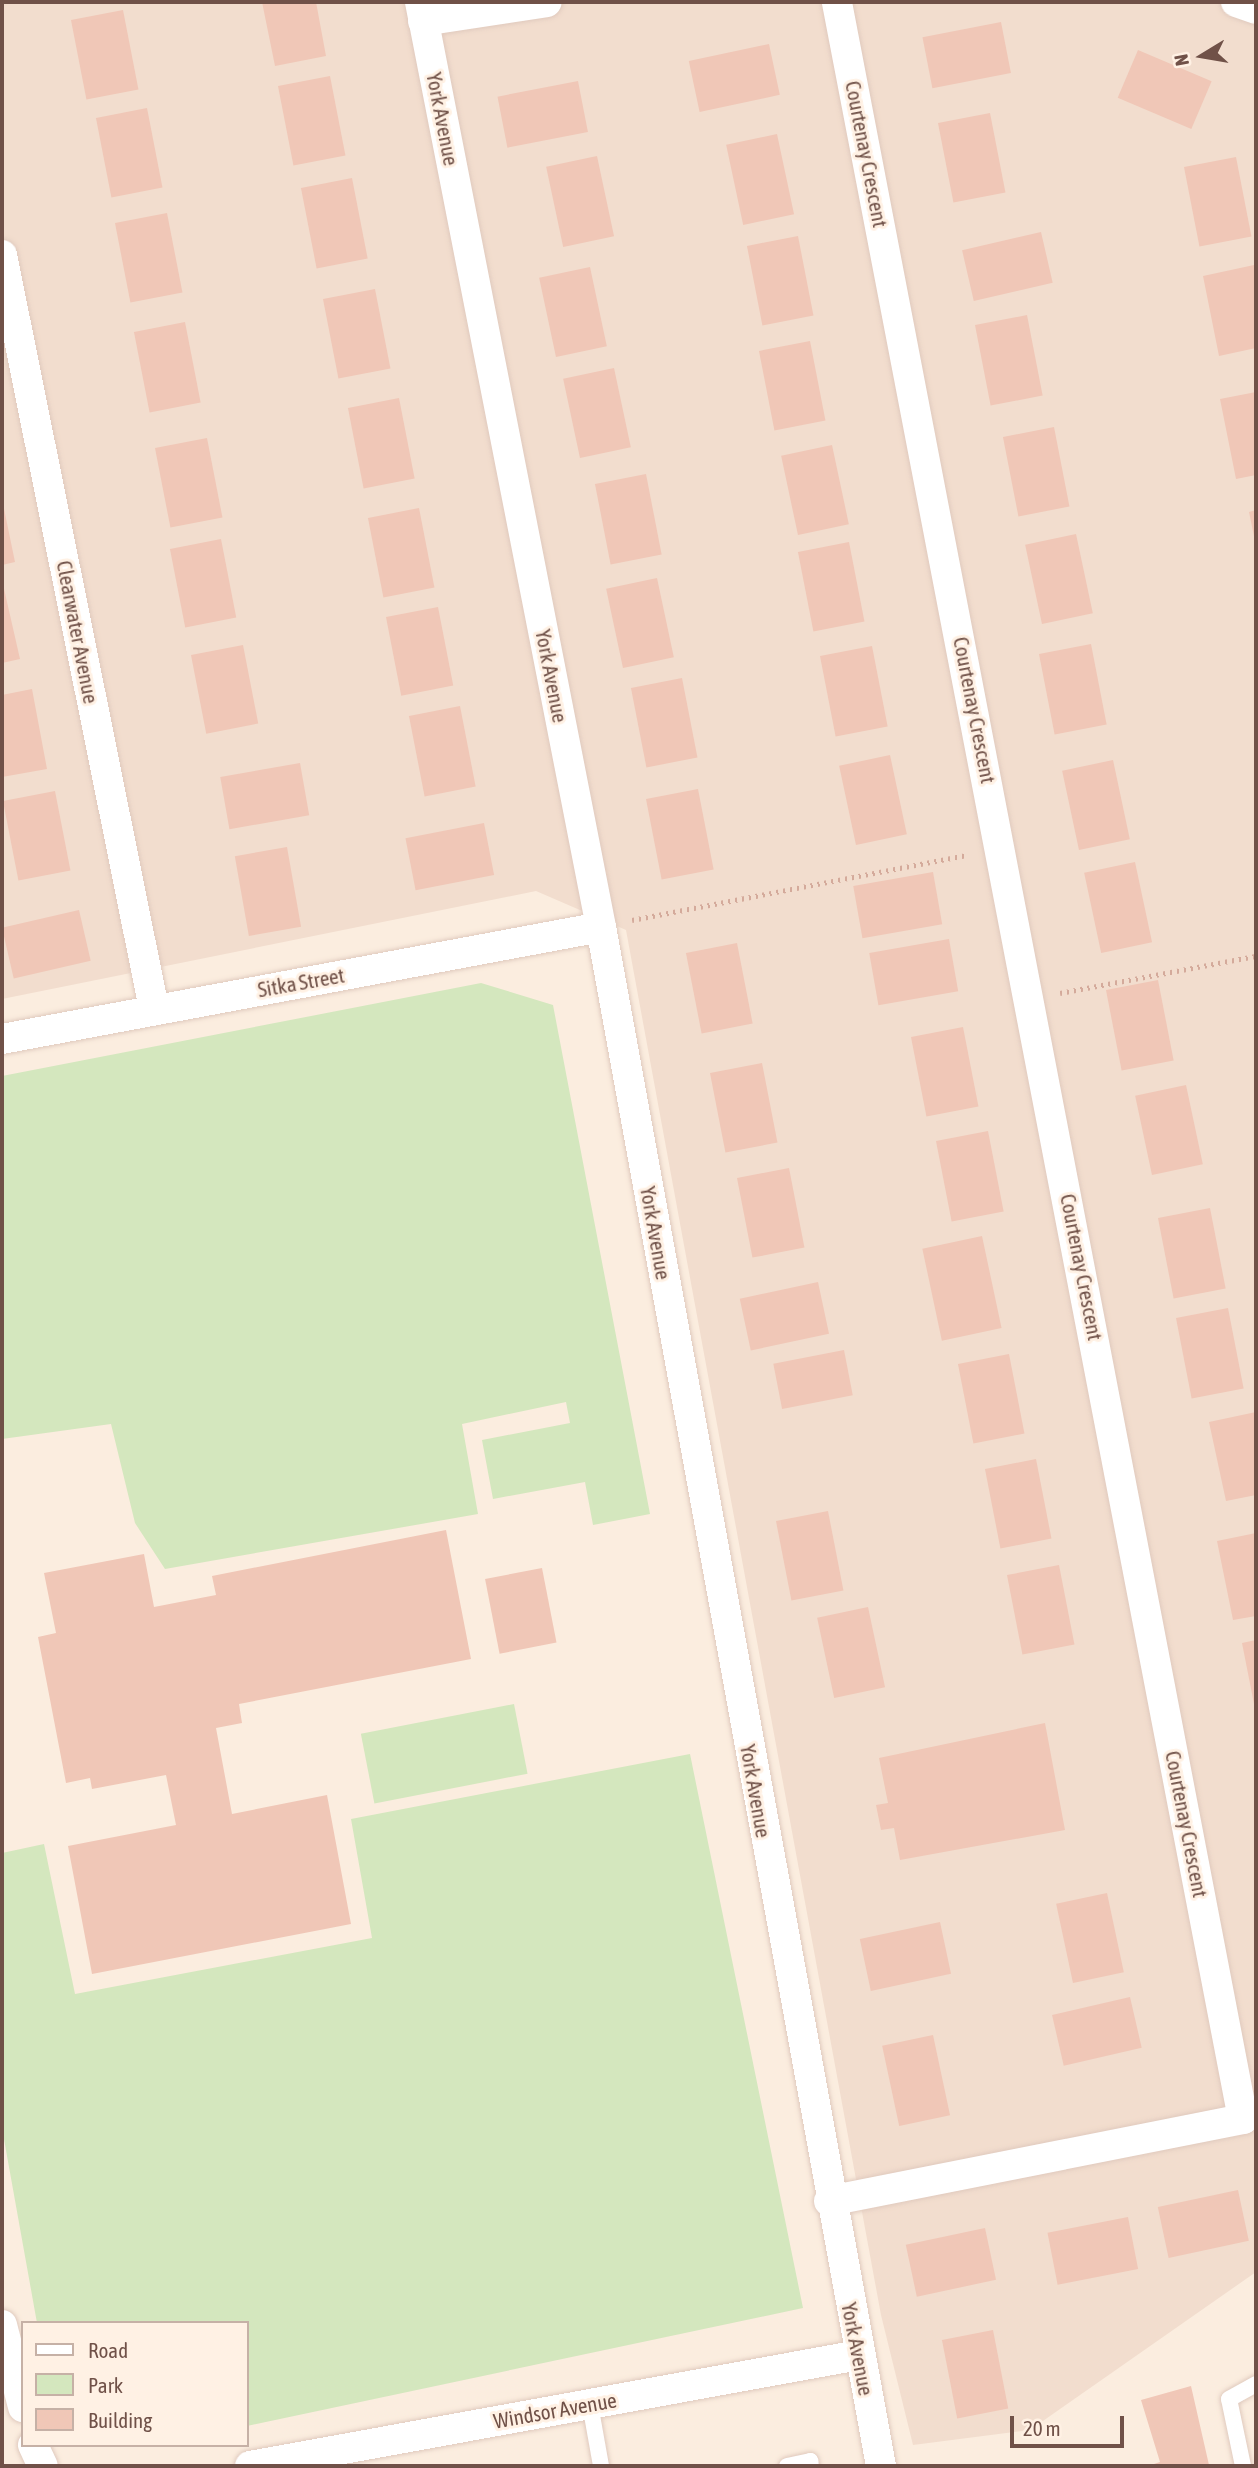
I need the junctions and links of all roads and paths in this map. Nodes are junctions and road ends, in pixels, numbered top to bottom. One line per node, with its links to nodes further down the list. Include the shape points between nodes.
1 (547, 2): 5 (street)
2 (837, 2): 7 (street, Courtenay Crescent)
3 (1236, 2): 4 (street)
4 (1256, 9)
5 (421, 11): 8 (street, York Avenue)
6 (2, 255): 11 (street, Clearwater Avenue)
7 (1002, 848): 8 (path); 10 (street, Courtenay Crescent)
8 (601, 926): 11 (street, Sitka Street); 13 (street, York Avenue)
9 (1256, 956): 10 (path)
10 (1032, 998): 13 (street, Courtenay Crescent, via 1243,2119)
11 (153, 1009): 12 (street, Sitka Street)
12 (2, 1039)
13 (829, 2201): 15 (street, York Avenue)
14 (2, 2325): 17 (street)
15 (859, 2356): 18 (street, Windsor Avenue); 25 (street, York Avenue)
16 (1256, 2384): 26 (lane, via 1229,2399)
17 (21, 2399)
18 (590, 2404): 21 (street, Windsor Avenue); 22 (lane)
19 (34, 2447): 20 (street)
20 (43, 2466)
21 (250, 2466)
22 (601, 2466)
23 (787, 2466): 24 (lane, via 810,2461)
24 (811, 2466)
25 (881, 2466)
26 (1243, 2466)

